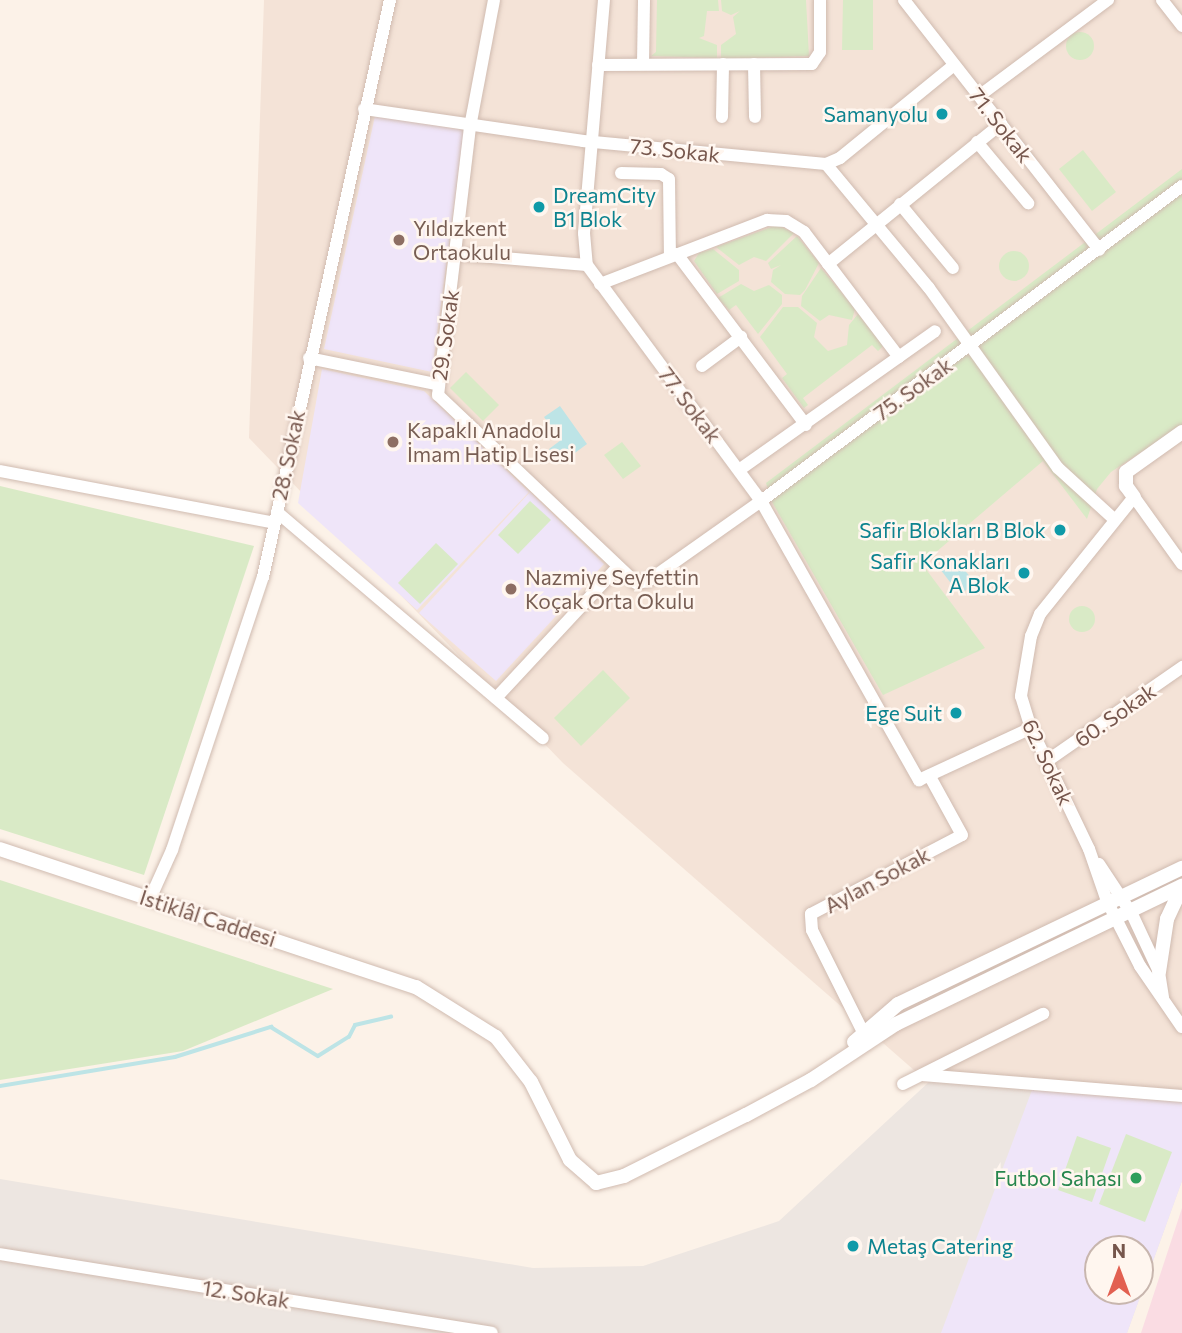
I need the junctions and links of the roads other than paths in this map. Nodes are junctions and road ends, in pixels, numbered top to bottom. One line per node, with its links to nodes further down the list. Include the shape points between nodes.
1 (390, 0): 16 (street, 28. Sokak)
2 (494, 0): 20 (street, 29. Sokak)
3 (604, 0): 13 (street)
4 (644, 0): 10 (street)
5 (820, 0): 12 (street, via 816,61)
6 (904, 0): 14 (street, 71. Sokak)
7 (1108, 0): 15 (street)
8 (1162, 0): 9 (street)
9 (1182, 26)
10 (643, 64): 11 (street); 13 (street)
11 (723, 64): 12 (street); 17 (street)
12 (754, 64): 18 (street)
13 (598, 65): 21 (street)
14 (954, 65): 15 (street, 71. Sokak); 23 (street, via 840,159)
15 (979, 96): 19 (street, 71. Sokak)
16 (364, 109): 20 (street, 73. Sokak); 40 (street, 28. Sokak)
17 (722, 117)
18 (755, 117)
19 (1001, 124): 22 (street); 29 (street, 71. Sokak)
20 (470, 127): 21 (street, 73. Sokak); 30 (street, 29. Sokak)
21 (590, 142): 23 (street, 73. Sokak); 33 (street)
22 (976, 142): 26 (street); 27 (street)
23 (826, 164): 28 (street)
24 (621, 173): 31 (street, via 661,174 669,179)
25 (1182, 187): 29 (street, 75. Sokak)
26 (1028, 203)
27 (900, 204): 28 (street); 34 (street)
28 (877, 225): 32 (street); 38 (street)
29 (1099, 250): 38 (street, 75. Sokak)
30 (456, 254): 33 (street); 42 (street, 29. Sokak)
31 (674, 255): 32 (street, via 767,220 779,220 800,228); 35 (street); 37 (street)
32 (828, 264): 39 (street)
33 (587, 265): 35 (street, 77. Sokak)
34 (953, 268)
35 (600, 284): 45 (street, 77. Sokak)
36 (935, 331): 39 (street)
37 (741, 337): 41 (street); 43 (street)
38 (971, 347): 48 (street, 75. Sokak); 50 (street, via 1058,468)
39 (899, 357): 43 (street)
40 (309, 358): 42 (street); 49 (street, 28. Sokak)
41 (702, 366)
42 (436, 384): 52 (street, 29. Sokak, via 440,400)
43 (806, 425): 45 (street)
44 (1182, 432): 47 (street, via 1126,472 1126,486)
45 (739, 470): 48 (street, 77. Sokak)
46 (0, 471): 49 (street)
47 (1134, 497): 50 (street, 62. Sokak); 51 (street)
48 (761, 501): 53 (street, 75. Sokak); 59 (street, 77. Sokak)
49 (276, 517): 55 (street); 64 (street, 28. Sokak, via 263,577 172,850)
50 (1115, 520): 56 (street, 62. Sokak, via 1035,623 1022,687)
51 (1182, 564)
52 (617, 568): 53 (street, 29. Sokak); 55 (street)
53 (640, 584)
54 (1182, 667): 58 (street, 60. Sokak)
55 (496, 698): 57 (street)
56 (1031, 728): 58 (street, 62. Sokak); 59 (street)
57 (543, 738)
58 (1047, 761): 63 (street, 62. Sokak)
59 (924, 777): 71 (street, Aylan Sokak, via 962,835 811,914 812,930)
60 (0, 849): 64 (street, İstiklâl Caddesi)
61 (1182, 868): 63 (street)
62 (1182, 886): 65 (street); 67 (street, via 1167,919)
63 (1113, 897): 65 (street, 62. Sokak); 66 (street, 62. Sokak); 71 (street, via 898,1004)
64 (149, 899): 73 (street, İstiklâl Caddesi, via 416,987 496,1037 531,1082 570,1160 596,1183 624,1176)
65 (1132, 914): 66 (street); 67 (street, 62. Sokak)
66 (1116, 920): 68 (street, 62. Sokak); 73 (street, via 896,1024)
67 (1159, 972): 68 (street, 62. Sokak)
68 (1163, 1002): 70 (street, 62. Sokak)
69 (1043, 1014): 72 (street)
70 (1182, 1027)
71 (864, 1034): 73 (street)
72 (922, 1075): 74 (street); 75 (street)
73 (811, 1080)
74 (903, 1084)
75 (1182, 1096)
76 (0, 1254): 77 (street, 12. Sokak)
77 (492, 1333)

